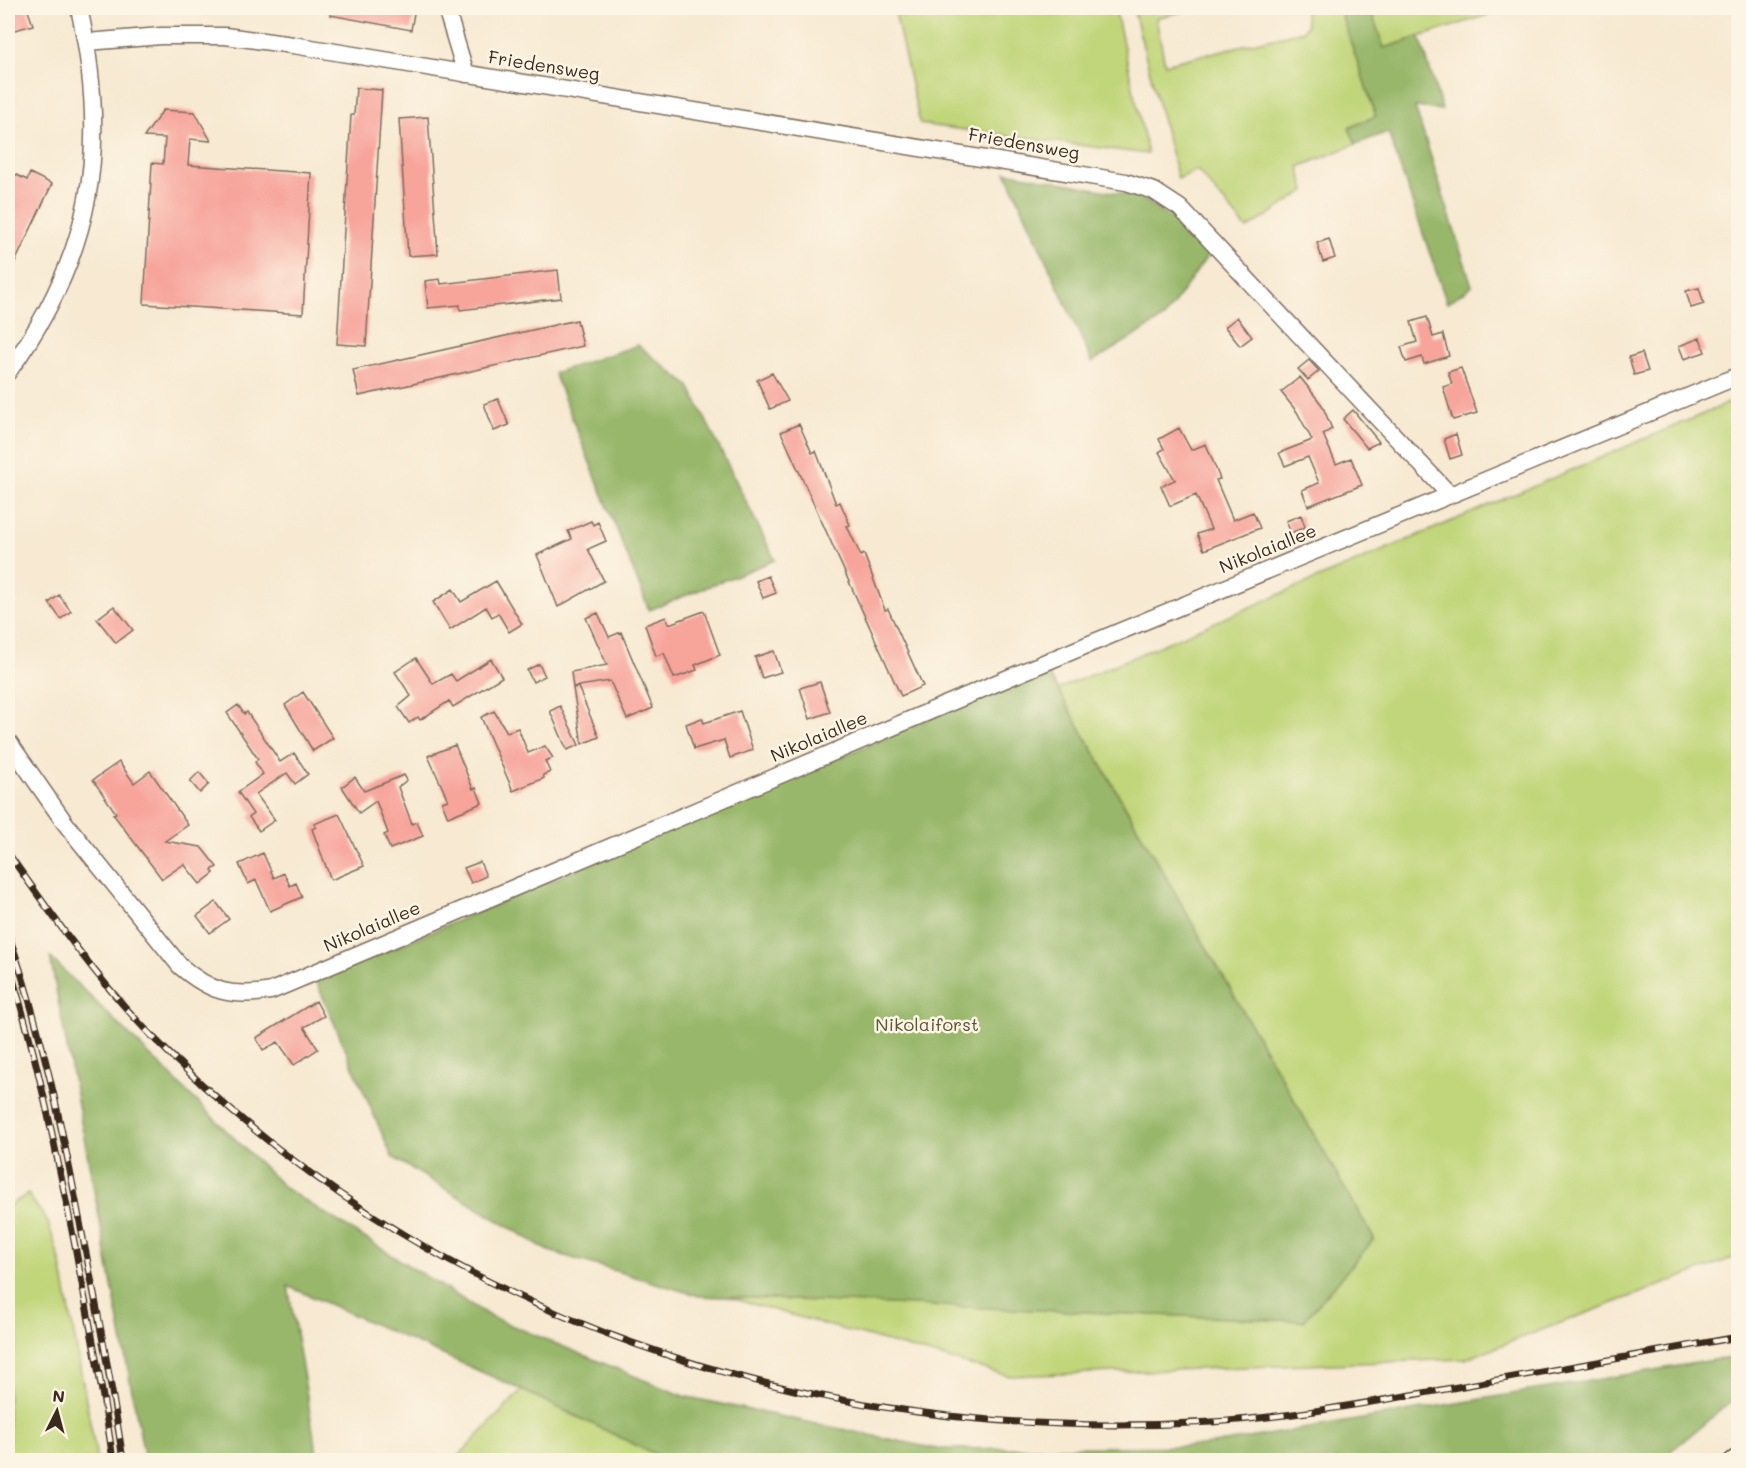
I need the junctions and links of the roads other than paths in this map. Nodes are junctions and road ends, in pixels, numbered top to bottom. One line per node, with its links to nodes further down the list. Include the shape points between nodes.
1 (79, 8): 3 (street)
2 (446, 8): 4 (street, Friedensweg)
3 (87, 42): 4 (street, Friedensweg, via 225,36); 5 (street, via 94,148 87,210 68,268 33,337)
4 (466, 74): 7 (street, Friedensweg, via 902,143 1126,182 1154,191 1180,208)
5 (8, 372)
6 (1738, 376): 7 (street, Nikolaiallee)
7 (1450, 495): 8 (street, Nikolaiallee, via 272,991 247,995 222,992 199,983 180,966 64,823)
8 (8, 741)

